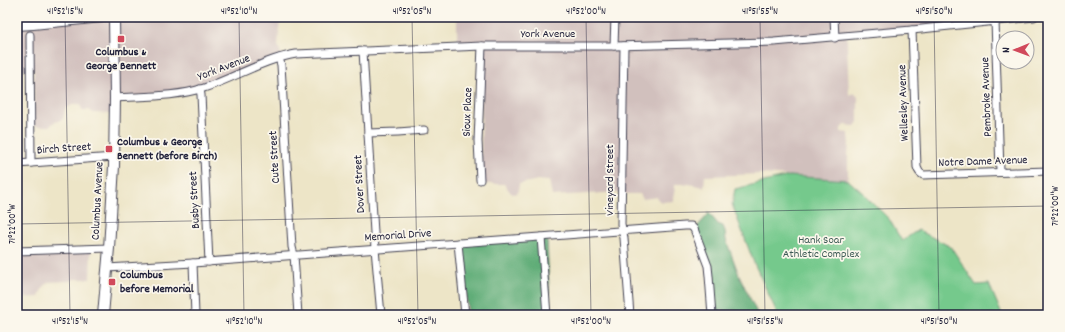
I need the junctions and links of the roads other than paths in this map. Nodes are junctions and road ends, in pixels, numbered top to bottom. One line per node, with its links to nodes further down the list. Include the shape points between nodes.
1 (102, 17): 7 (street)
2 (114, 17): 17 (street, Columbus Avenue)
3 (615, 17): 12 (street)
4 (834, 17): 10 (street)
5 (1034, 17): 6 (street, York Avenue)
6 (995, 21): 8 (street, York Avenue); 23 (street, Pembroke Avenue)
7 (17, 25)
8 (912, 30): 10 (street, York Avenue); 25 (street, Wellesley Avenue)
9 (30, 36): 21 (street)
10 (835, 38): 13 (street, York Avenue)
11 (482, 46): 12 (street, York Avenue); 14 (street, York Avenue); 26 (street, Sioux Place, via 478,141)
12 (614, 46): 13 (street, York Avenue)
13 (624, 46): 27 (street, Vineyard Street)
14 (363, 51): 15 (street, York Avenue, via 296,54); 19 (street, Dover Street)
15 (279, 58): 16 (street, York Avenue); 33 (street, Cute Street)
16 (200, 89): 17 (street, York Avenue, via 168,95); 34 (street, Busby Street)
17 (115, 98): 20 (street, Columbus Avenue)
18 (424, 130): 19 (street)
19 (368, 132): 31 (street, Dover Street)
20 (114, 157): 21 (street, Birch Street); 30 (street, Columbus Avenue)
21 (31, 163): 22 (street, Birch Street)
22 (17, 164)
23 (1000, 171): 24 (street, Notre Dame Avenue); 25 (street, Notre Dame Avenue, via 923,175)
24 (1048, 171)
25 (920, 173)
26 (480, 180)
27 (622, 231): 28 (street, Memorial Drive); 43 (street, Vineyard Street); 44 (street, Memorial Drive, via 691,226 707,262)
28 (541, 237): 29 (street, Memorial Drive); 42 (street)
29 (458, 244): 31 (street, Memorial Drive); 41 (street)
30 (109, 248): 32 (street); 36 (street, Columbus Avenue)
31 (375, 249): 33 (street, Memorial Drive); 40 (street, Dover Street)
32 (17, 251)
33 (294, 255): 34 (street, Memorial Drive); 39 (street, Cute Street)
34 (209, 262): 35 (street, Memorial Drive)
35 (193, 263): 36 (street, Memorial Drive); 38 (street)
36 (107, 268): 37 (street, Columbus Avenue)
37 (103, 315)
38 (196, 315)
39 (298, 315)
40 (381, 315)
41 (465, 315)
42 (548, 315)
43 (630, 315)
44 (712, 315)

